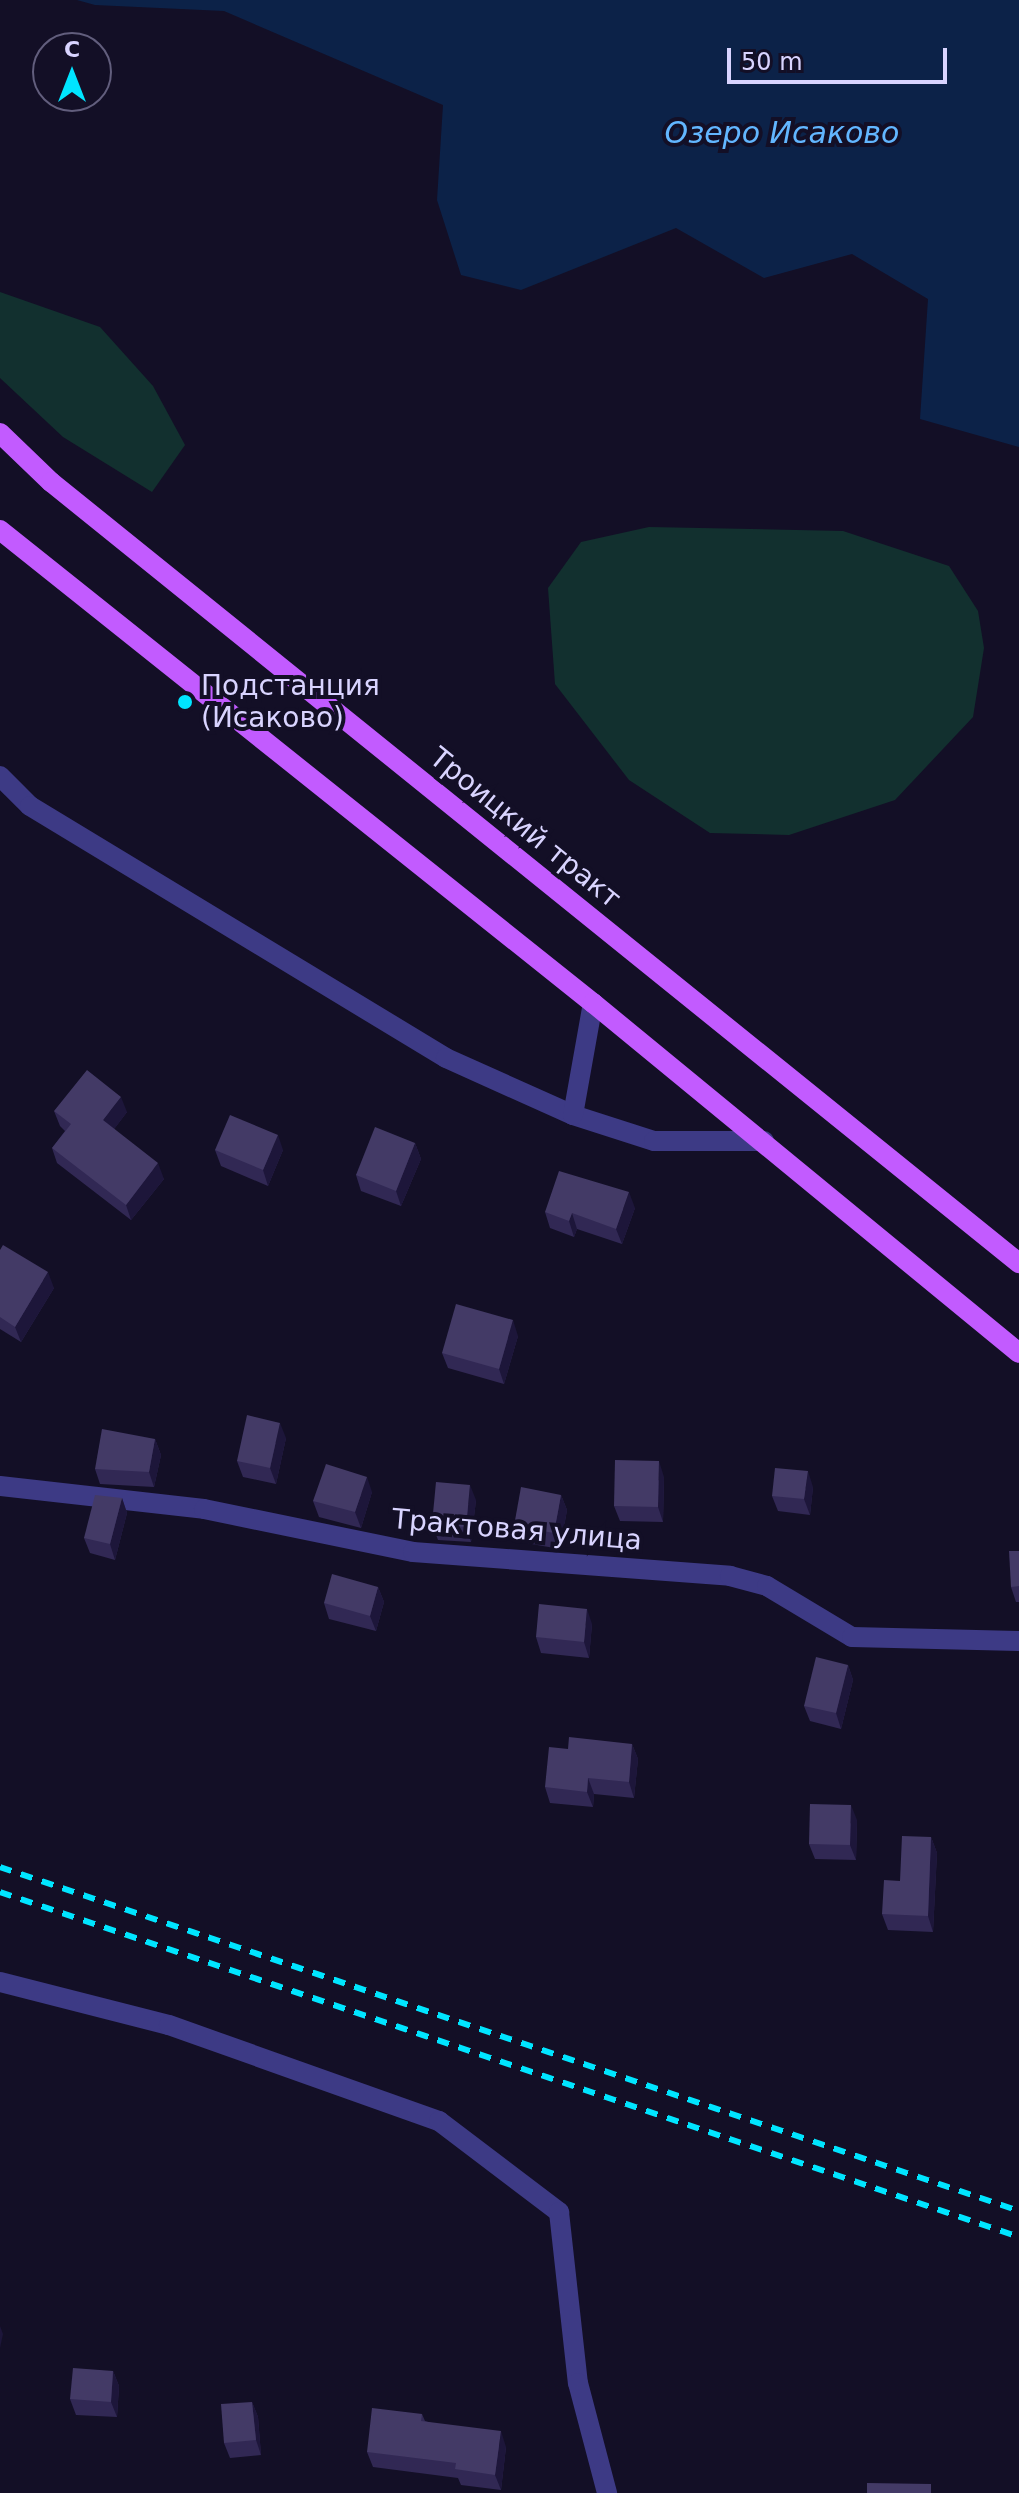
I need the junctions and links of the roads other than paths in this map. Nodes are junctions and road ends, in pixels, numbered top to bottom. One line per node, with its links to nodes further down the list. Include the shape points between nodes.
1 (0, 433): 7 (main road, Троицкий тракт, via 51,482)
2 (0, 530): 4 (main road)
3 (0, 776): 5 (street, via 30,806 446,1058)
4 (593, 1003): 5 (street); 6 (main road)
5 (573, 1115): 6 (street, via 654,1141)
6 (764, 1141): 8 (main road)
7 (1019, 1263)
8 (1019, 1353)
9 (0, 1486): 10 (street, Трактовая улица, via 204,1509 413,1552 730,1576 767,1586 852,1637)
10 (1019, 1641)
11 (0, 1982): 12 (street, via 169,2025 439,2121 559,2212 578,2383)
12 (607, 2493)

